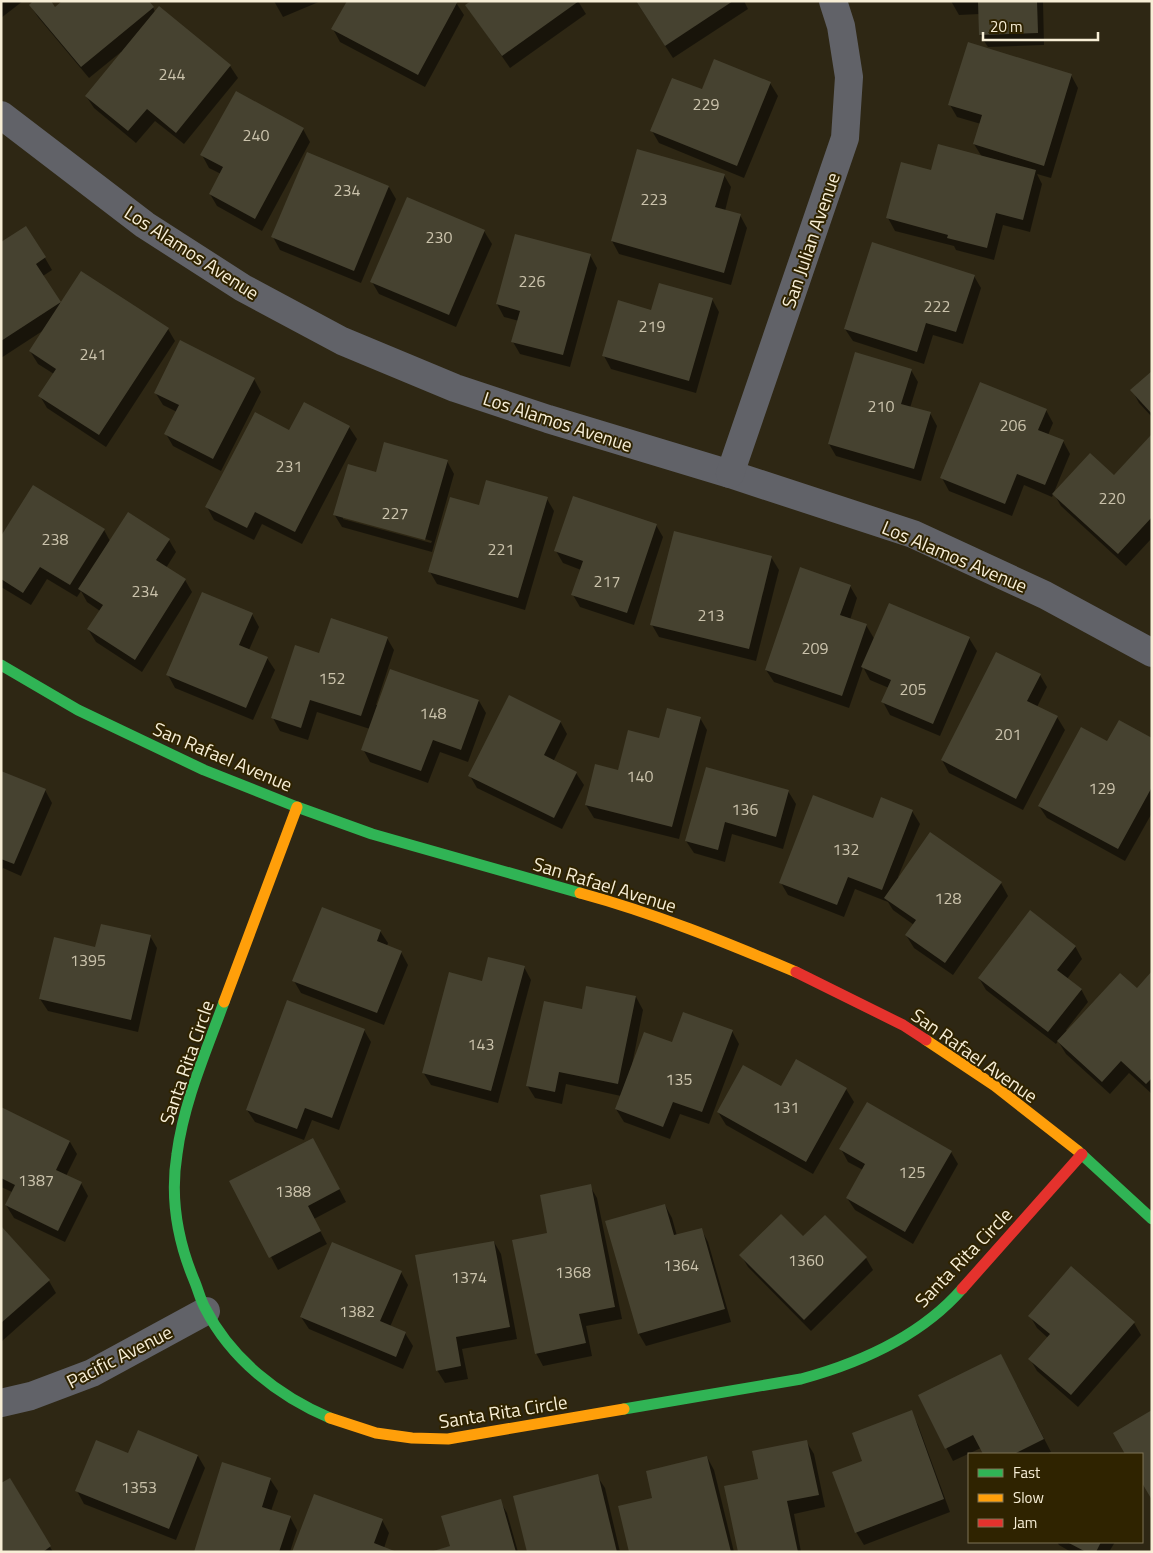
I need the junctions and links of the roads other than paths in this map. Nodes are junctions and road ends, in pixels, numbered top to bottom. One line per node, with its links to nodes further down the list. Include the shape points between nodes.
1 (833, 1): 3 (street, San Julian Avenue, via 841,26 849,77 845,138)
2 (1, 115): 3 (street, Los Alamos Avenue, via 145,225 243,288 342,341 455,388)
3 (730, 474): 4 (street, Los Alamos Avenue, via 913,534 1045,595)
4 (1152, 653)
5 (1, 665): 6 (street, San Rafael Avenue, via 78,710 204,770)
6 (297, 807): 7 (street, San Rafael Avenue, via 372,834 610,901 713,937 813,979 903,1025 996,1086); 9 (street, Santa Rita Circle, via 181,1124 175,1160 174,1197 183,1251)
7 (1082, 1154): 8 (street, San Rafael Avenue); 9 (street, Santa Rita Circle, via 956,1296 923,1324 867,1357 801,1379 448,1439 424,1440 378,1434 329,1420 283,1396 244,1362)
8 (1152, 1220)
9 (206, 1311): 10 (street, Pacific Avenue, via 92,1373 31,1396)
10 (1, 1403)

